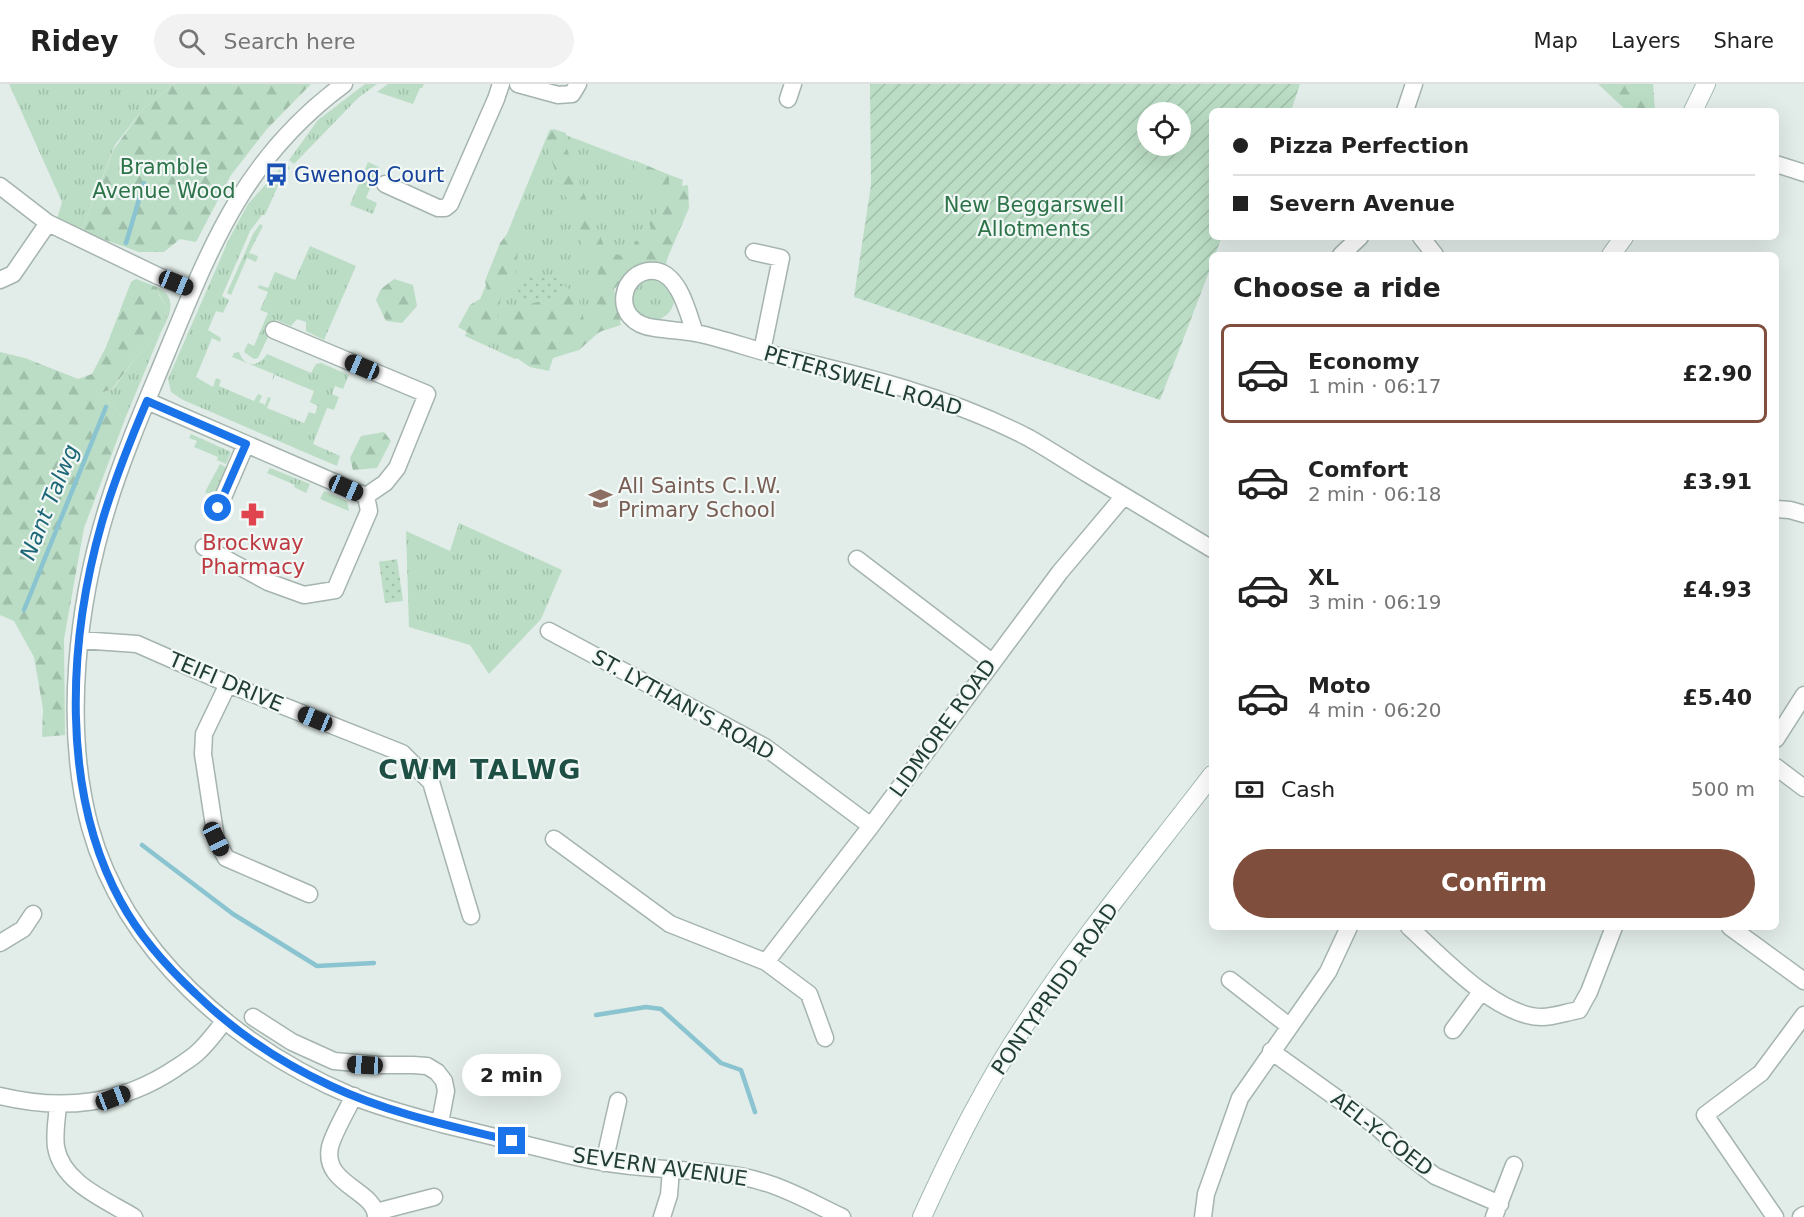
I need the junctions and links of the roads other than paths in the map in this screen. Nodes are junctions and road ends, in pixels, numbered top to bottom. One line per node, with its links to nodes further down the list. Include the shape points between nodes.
1 (344, 84): 20 (street, SEVERN AVENUE, via 302,119 252,176 219,232)
2 (501, 84): 11 (street, via 450,204 438,207)
3 (518, 84): 4 (street, via 558,95 572,94)
4 (578, 84)
5 (1414, 84): 7 (street)
6 (1706, 84): 8 (main road)
7 (1406, 108)
8 (1695, 108)
9 (1779, 165): 10 (street)
10 (1804, 173)
11 (385, 184)
12 (0, 186): 13 (street)
13 (48, 223): 19 (street, via 13,274); 20 (street)
14 (1357, 240): 17 (street)
15 (1423, 240): 18 (street)
16 (753, 252): 23 (street, via 781,258)
17 (1344, 252)
18 (1433, 252)
19 (0, 280)
20 (193, 290): 24 (street, SEVERN AVENUE)
21 (274, 330): 26 (street, via 427,394 397,468 386,483)
22 (695, 333): 22 (street, PETERSWELL ROAD, via 635,323 624,298 631,281 638,275 666,274 678,288); 23 (street, PETERSWELL ROAD)
23 (762, 351): 27 (street, PETERSWELL ROAD, via 953,403 1030,439)
24 (147, 401): 25 (street); 35 (street, SEVERN AVENUE, via 102,523)
25 (246, 444): 26 (street); 28 (street)
26 (366, 496): 31 (street, via 369,511 335,590 304,595 268,582)
27 (1124, 496): 32 (street, PETERSWELL ROAD); 36 (street, LIDMORE ROAD)
28 (218, 508)
29 (1779, 509): 30 (street)
30 (1804, 514)
31 (204, 547)
32 (1209, 547)
33 (857, 559): 36 (street)
34 (549, 631): 43 (street, ST. LYTHAN'S ROAD, via 765,747)
35 (80, 640): 37 (street, TEIFI DRIVE, via 137,644); 59 (street, SEVERN AVENUE, via 78,752 86,810 98,849 117,894 142,935 180,979)
36 (992, 662): 43 (street, LIDMORE ROAD)
37 (228, 684): 45 (street, via 204,735 203,754 216,839 226,858); 47 (street, TEIFI DRIVE, via 402,753 431,782)
38 (1804, 695): 39 (street)
39 (1779, 734)
40 (1779, 769): 42 (street)
41 (1209, 779): 78 (main road, PONTYPRIDD ROAD, via 1027,1021 977,1103)
42 (1804, 788)
43 (871, 826): 53 (street, LIDMORE ROAD)
44 (554, 839): 53 (street, via 670,924)
45 (309, 894)
46 (33, 914): 52 (street, via 23,929)
47 (471, 916)
48 (1348, 930): 60 (street, via 1328,972)
49 (1412, 930): 56 (street)
50 (1613, 930): 56 (street, via 1579,1010 1543,1017 1521,1014)
51 (1734, 930): 55 (street)
52 (0, 943)
53 (766, 962): 62 (street, via 809,994)
54 (1230, 980): 60 (street)
55 (1804, 981)
56 (1481, 992): 61 (street)
57 (1804, 1015): 80 (street, via 1761,1072 1706,1115)
58 (253, 1017): 68 (street, via 292,1042 334,1061 427,1066 444,1081)
59 (225, 1021): 65 (street, SEVERN AVENUE, via 284,1061); 67 (street, via 197,1053 157,1080 100,1101)
60 (1289, 1026): 63 (street)
61 (1453, 1030)
62 (825, 1038)
63 (1271, 1051): 73 (street, AEL-Y-COED, via 1377,1127 1435,1176); 79 (street, via 1240,1098 1206,1194)
64 (0, 1096): 67 (street)
65 (354, 1096): 68 (street, SEVERN AVENUE); 74 (street, via 330,1148 331,1165 341,1180 372,1205)
66 (618, 1101): 69 (street)
67 (58, 1105): 75 (street, via 56,1147 64,1169 87,1189)
68 (441, 1123): 69 (street, SEVERN AVENUE)
69 (604, 1163): 71 (street, SEVERN AVENUE)
70 (1514, 1165): 73 (street, AEL-Y-COED)
71 (671, 1169): 76 (street); 77 (street, SEVERN AVENUE, via 766,1182)
72 (434, 1197): 74 (street)
73 (1497, 1210)
74 (376, 1214)
75 (134, 1217)
76 (662, 1217)
77 (842, 1217)
78 (922, 1217)
79 (1203, 1217)
80 (1776, 1217)

